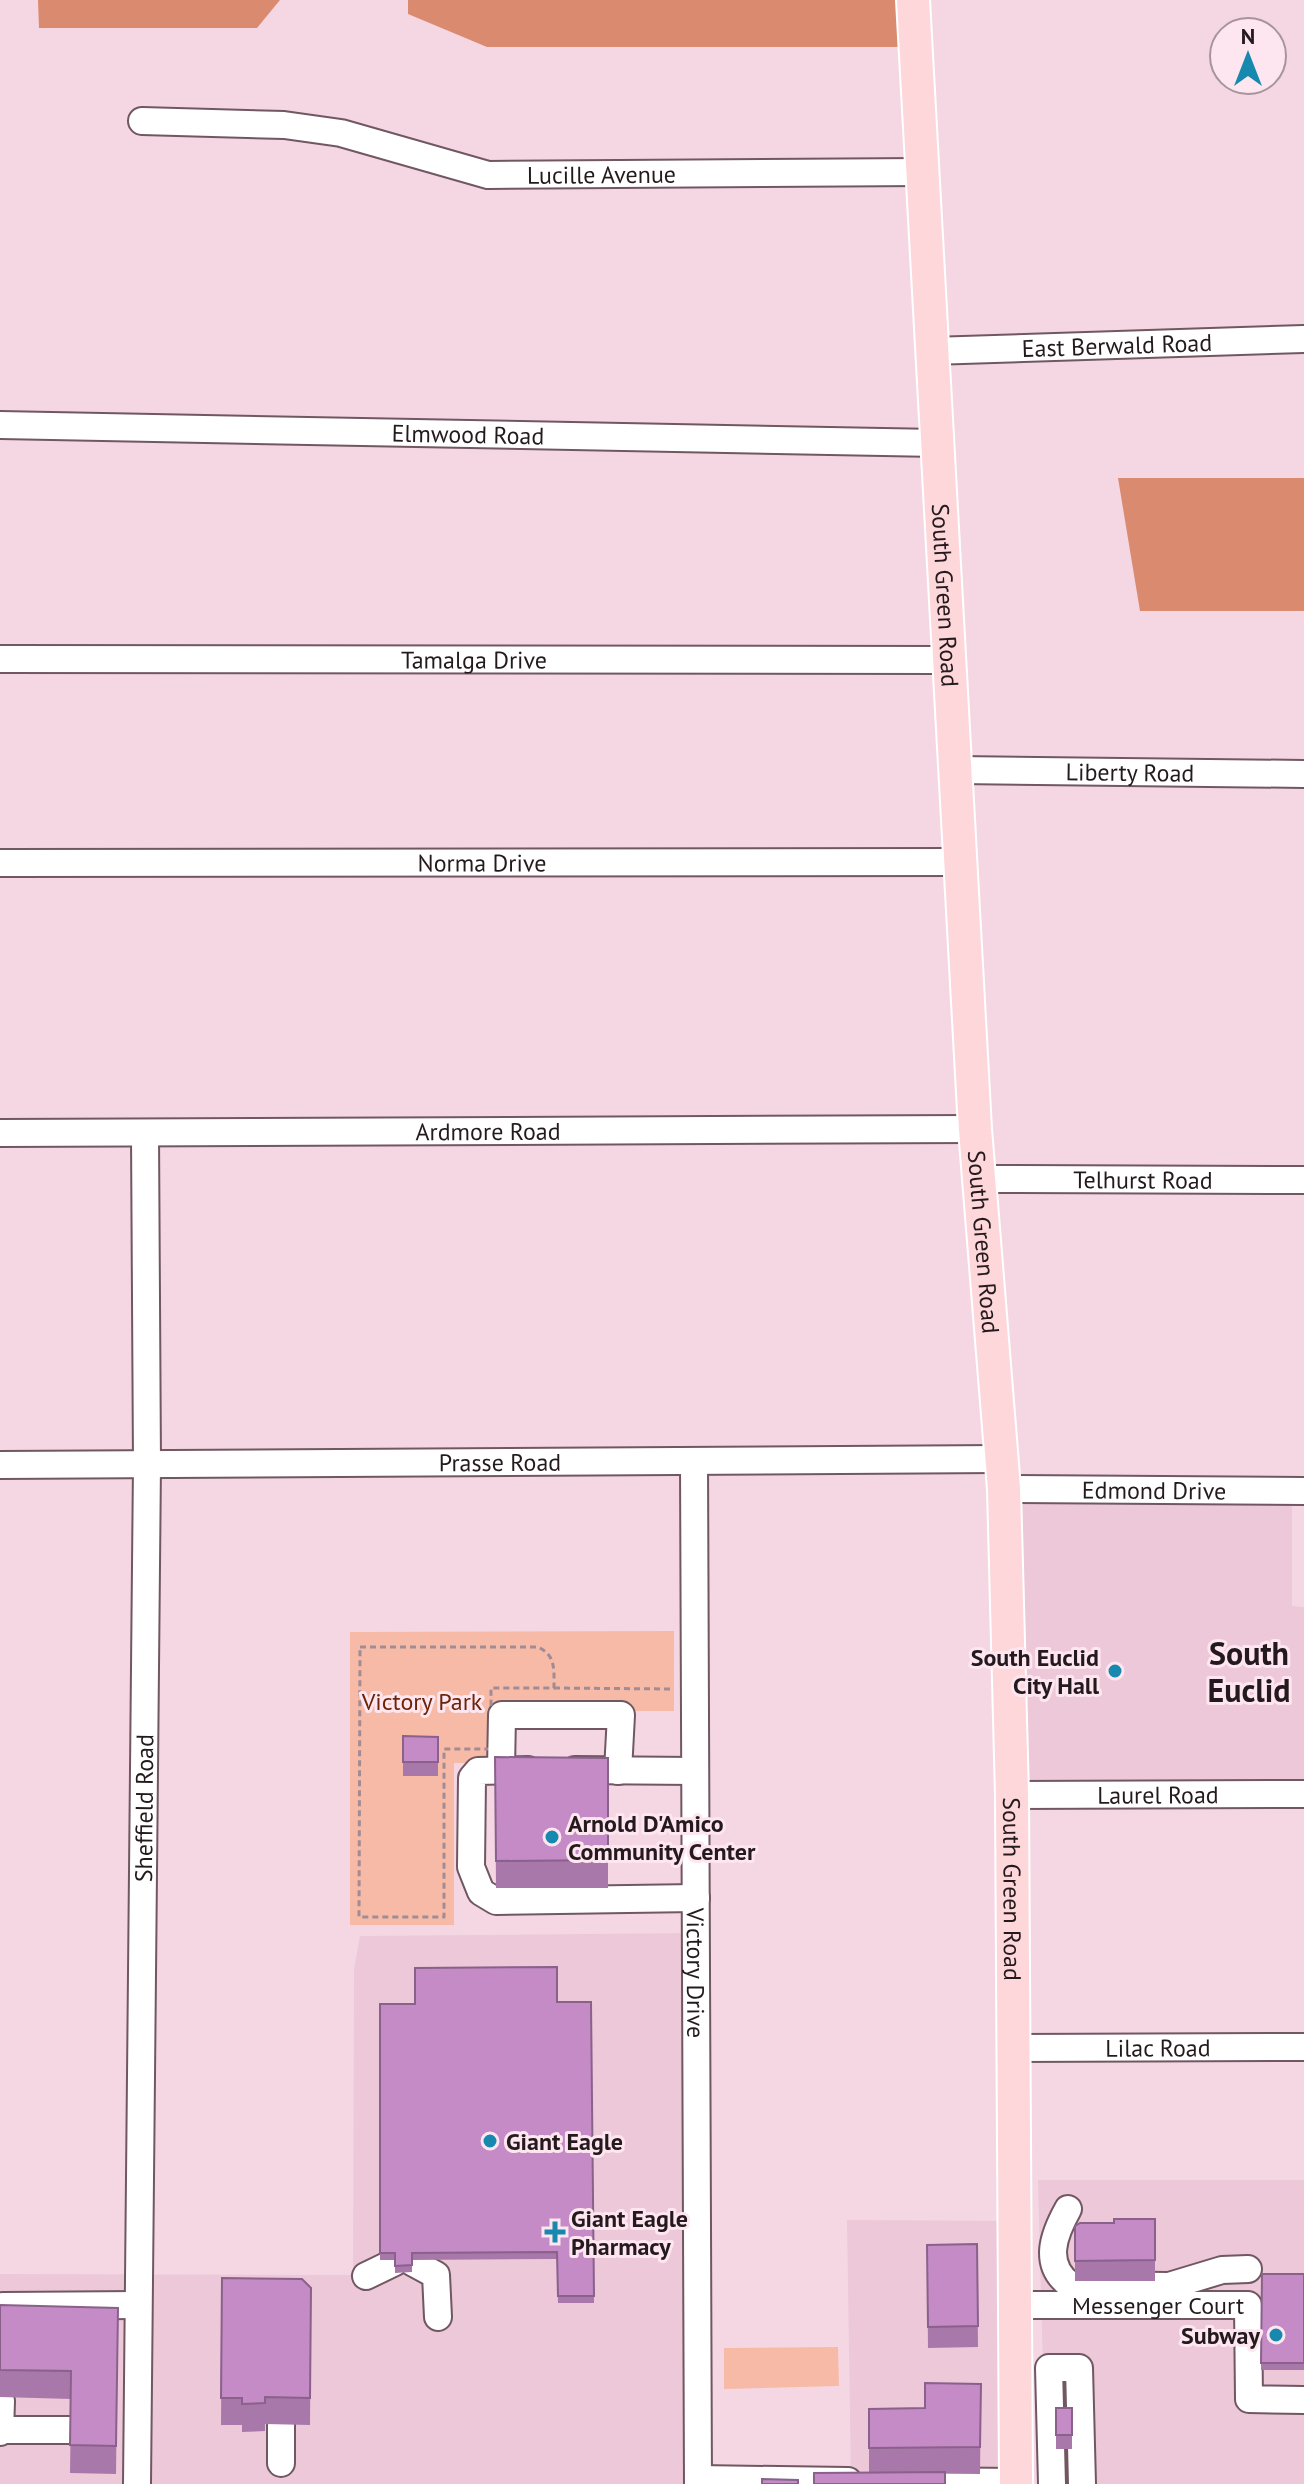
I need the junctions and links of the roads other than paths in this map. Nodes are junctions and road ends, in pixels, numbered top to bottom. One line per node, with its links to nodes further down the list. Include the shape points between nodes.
1 (913, 0): 3 (main road, South Green Road)
2 (142, 121): 3 (street, Lucille Avenue, via 284,125 341,133 488,175)
3 (923, 172): 5 (main road, South Green Road)
4 (1304, 339): 5 (street, East Berwald Road)
5 (931, 351): 7 (main road, South Green Road)
6 (0, 425): 7 (street, Elmwood Road)
7 (937, 443): 9 (main road, South Green Road)
8 (0, 659): 9 (street, Tamalga Drive)
9 (947, 660): 10 (main road, South Green Road)
10 (958, 770): 11 (street, Liberty Road); 12 (main road, South Green Road)
11 (1304, 774)
12 (963, 862): 13 (street, Norma Drive); 14 (main road, South Green Road)
13 (0, 863)
14 (975, 1129): 16 (street, Ardmore Road); 17 (main road, South Green Road)
15 (0, 1133): 16 (street, Ardmore Road)
16 (145, 1134): 20 (street, Sheffield Road)
17 (981, 1179): 18 (street, Telhurst Road); 22 (main road, South Green Road)
18 (1304, 1180)
19 (694, 1461): 20 (street, Prasse Road); 22 (street, Prasse Road); 26 (street, Victory Drive)
20 (147, 1464): 21 (street, Prasse Road); 35 (street, Sheffield Road)
21 (0, 1465)
22 (1002, 1474): 23 (street, Edmond Drive); 28 (main road, South Green Road)
23 (1304, 1491)
24 (501, 1770): 25 (street); 25 (street, via 502,1715 621,1715); 29 (street, via 478,1771 472,1778 471,1867 481,1892 496,1901)
25 (618, 1771): 26 (street)
26 (695, 1771): 29 (street, Victory Drive)
27 (1304, 1794): 28 (street, Laurel Road)
28 (1012, 1795): 31 (main road, South Green Road)
29 (696, 1898): 45 (street, Victory Drive)
30 (1304, 2047): 31 (street, Lilac Road)
31 (1012, 2048): 36 (main road, South Green Road)
32 (1068, 2209): 33 (street, via 1053,2240 1053,2259 1070,2285 1169,2286 1222,2270)
33 (1248, 2269)
34 (366, 2276): 38 (street, via 404,2262 425,2266 436,2275)
35 (138, 2305): 37 (street); 47 (street, Sheffield Road, via 127,2429)
36 (1014, 2305): 39 (street, Messenger Court, via 1248,2305 1249,2399); 46 (main road, South Green Road)
37 (3, 2306)
38 (438, 2317)
39 (1304, 2400)
40 (1, 2401): 43 (street)
41 (281, 2425): 44 (street)
42 (71, 2430): 43 (street)
43 (0, 2431)
44 (281, 2463)
45 (698, 2482): 46 (street)
46 (1016, 2483)
47 (137, 2484)
48 (1052, 2484): 49 (street, via 1049,2368 1079,2368)
49 (1082, 2484)

